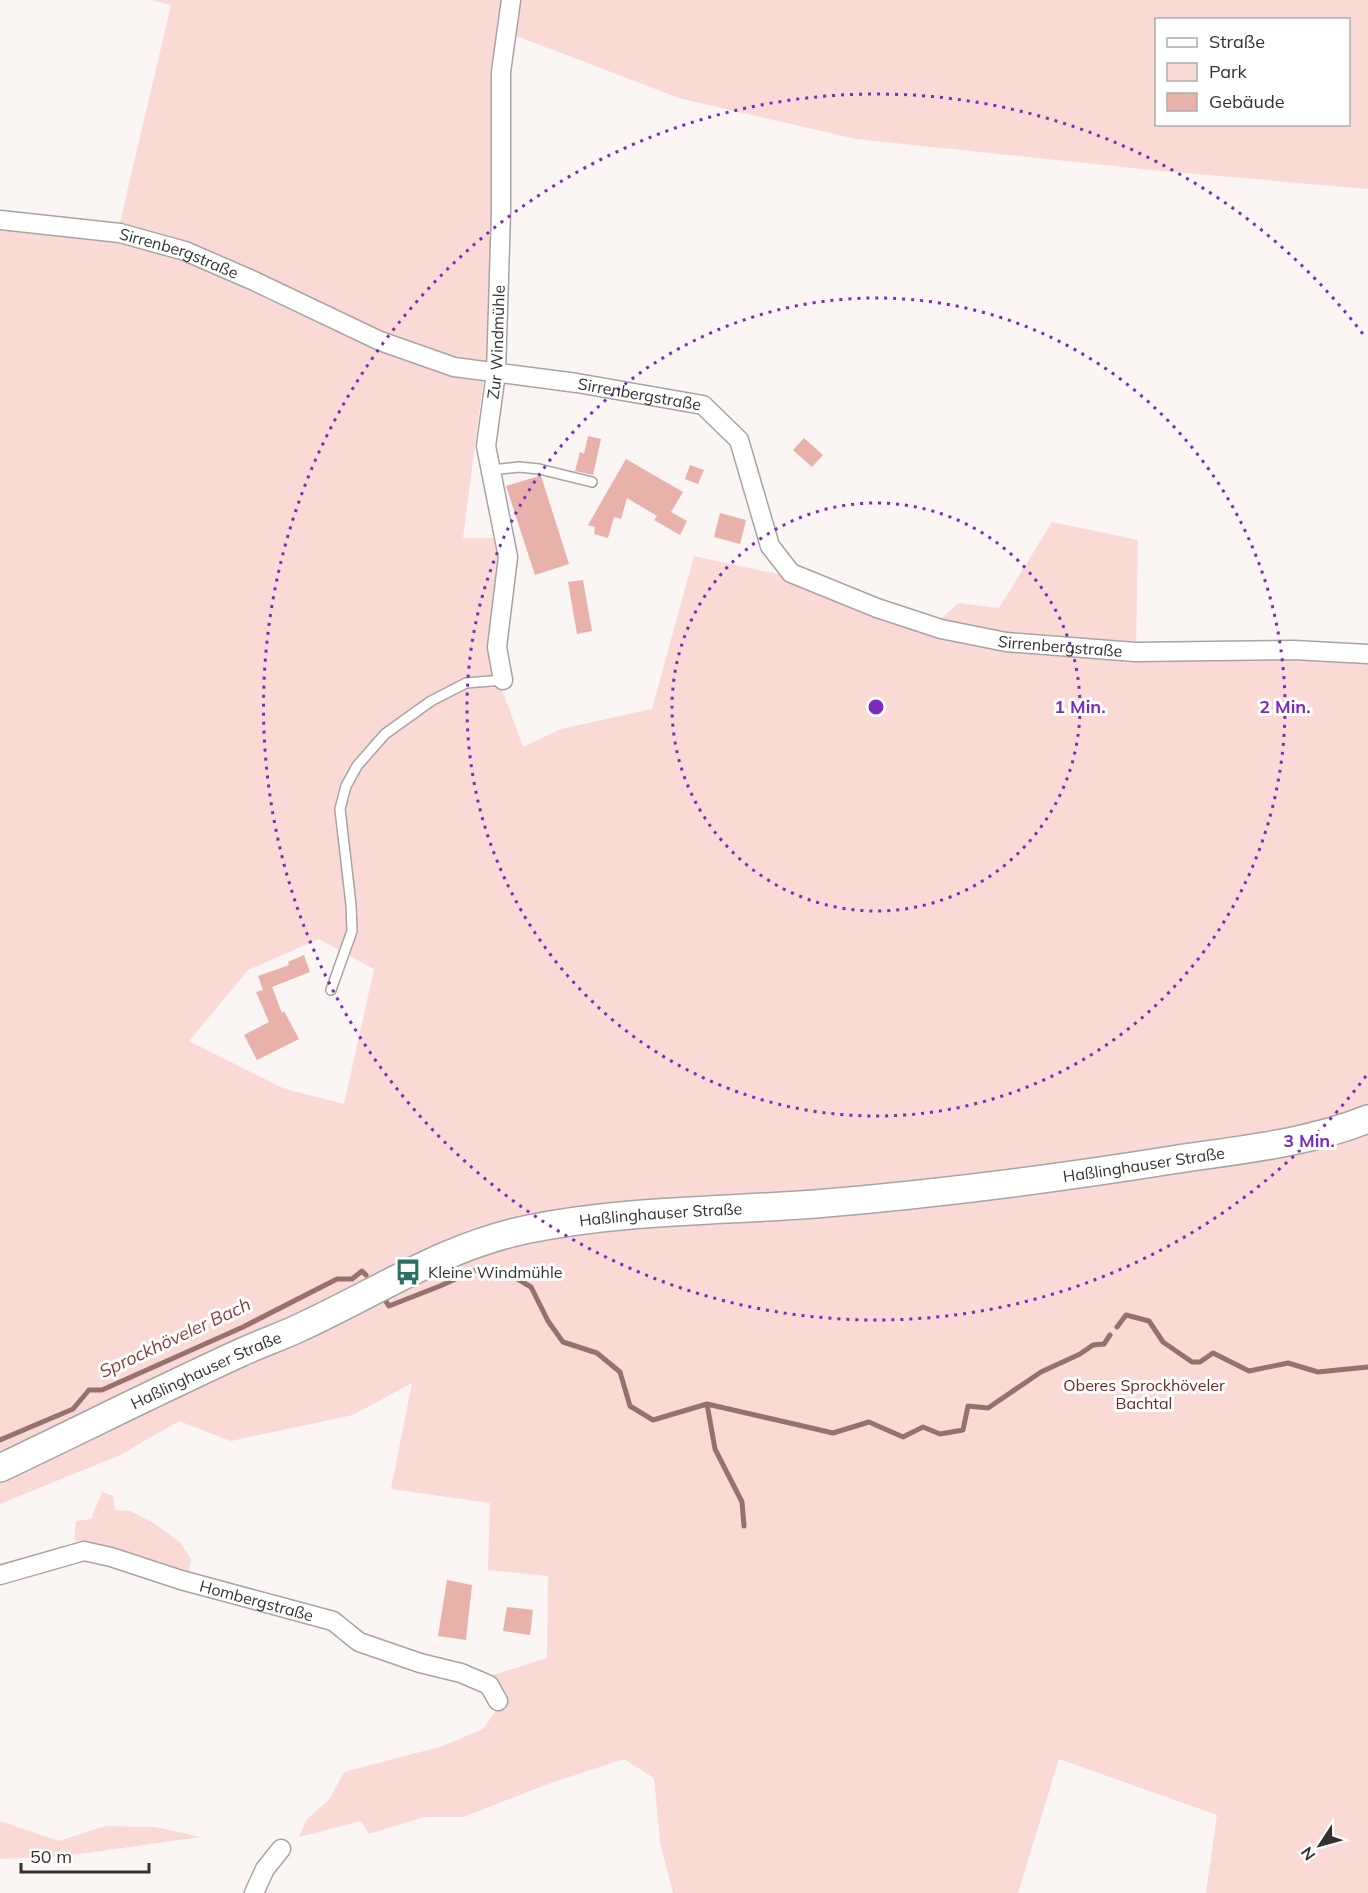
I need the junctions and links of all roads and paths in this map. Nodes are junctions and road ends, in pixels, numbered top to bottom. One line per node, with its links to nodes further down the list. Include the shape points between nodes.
1 (511, 0): 3 (street, Zur Windmühle, via 501,72)
2 (0, 220): 3 (street, Sirrenbergstraße, via 120,233 185,252 414,355 454,368)
3 (496, 373): 4 (street, Zur Windmühle, via 486,446); 6 (street, Sirrenbergstraße, via 577,382 703,405 739,440 770,546 791,573 940,629 1006,642 1135,652 1294,650)
4 (490, 470): 5 (lane, via 539,469); 7 (street, Zur Windmühle, via 508,557 497,647)
5 (592, 482)
6 (1368, 654)
7 (503, 681): 8 (lane, via 466,683 431,701 385,734 357,766 340,809 352,931)
8 (331, 990)
9 (1368, 1119): 10 (main road, Haßlinghauser Straße, via 1264,1146 1037,1180 813,1204 600,1217 525,1230 457,1250 421,1266 300,1328)
10 (0, 1468)
11 (0, 1575): 12 (street, Hombergstraße, via 84,1551 111,1557 333,1621 359,1642 489,1685)
12 (498, 1701)
13 (281, 1849): 14 (street, via 265,1869)
14 (254, 1893)

